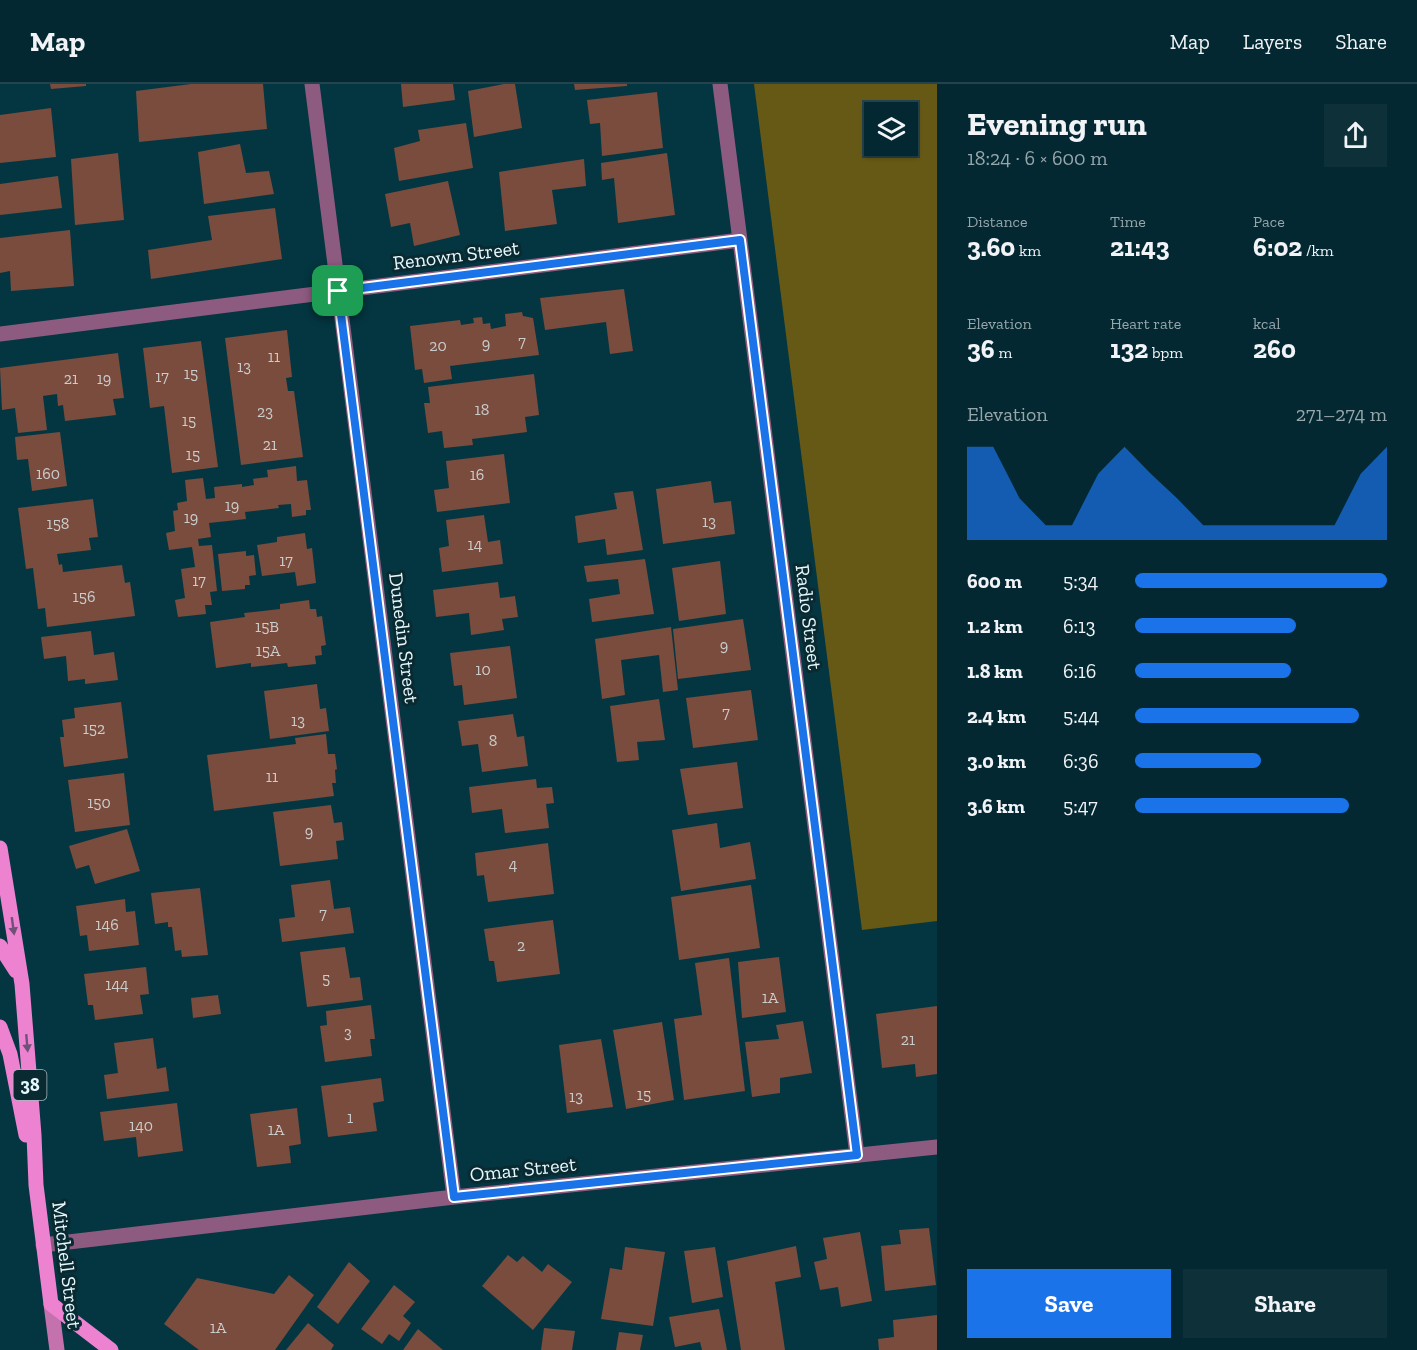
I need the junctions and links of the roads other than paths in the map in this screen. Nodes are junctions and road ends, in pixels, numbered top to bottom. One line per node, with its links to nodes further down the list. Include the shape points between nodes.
1 (312, 84): 4 (street, Dunedin Street)
2 (720, 84): 3 (street, Radio Street)
3 (740, 240): 4 (street, Renown Street); 11 (street, Radio Street)
4 (338, 291): 5 (street, Renown Street); 13 (street, Dunedin Street)
5 (0, 334)
6 (0, 848): 8 (main road, Mitchell Street, one-way to 8)
7 (0, 946): 8 (main road, Mitchell Street / 38)
8 (22, 984): 12 (main road, Mitchell Street / 38, one-way to 12)
9 (0, 1027): 12 (main road, Mitchell Street / 38, via 10,1054)
10 (937, 1147): 11 (street, Omar Street)
11 (857, 1155): 13 (street, Omar Street)
12 (36, 1185): 14 (main road, Mitchell Street / 38)
13 (454, 1197): 14 (street, Omar Street)
14 (43, 1245): 15 (main road, Mitchell Street / 38)
15 (51, 1304): 16 (street, Mitchell Street); 17 (main road)
16 (57, 1350)
17 (111, 1350)

